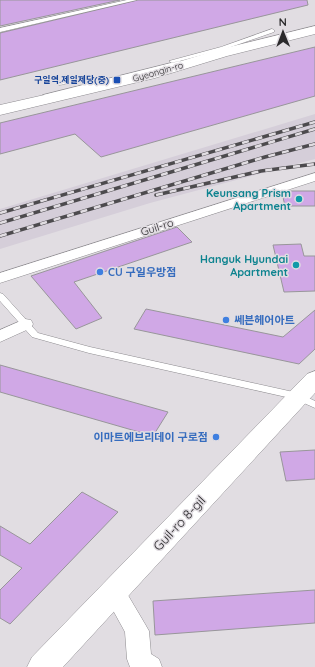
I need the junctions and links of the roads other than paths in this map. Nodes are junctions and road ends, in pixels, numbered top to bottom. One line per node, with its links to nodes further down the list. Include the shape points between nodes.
1 (134, 0): 3 (lane)
2 (315, 20): 5 (main road, Gyeongin-ro, via 149,59)
3 (0, 30)
4 (315, 30): 6 (main road, Gyeongin-ro, via 222,53 150,75)
5 (0, 98)
6 (0, 109)
7 (315, 177): 8 (street, Guil-ro)
8 (0, 278)
9 (0, 296): 10 (lane)
10 (25, 324): 11 (street); 12 (lane, via 35,335 89,350)
11 (0, 337)
12 (310, 393): 13 (main road, Guil-ro 8-gil)
13 (114, 592): 14 (main road, Guil-ro 8-gil); 15 (street, via 137,631 139,660)
14 (43, 667)
15 (150, 667)

